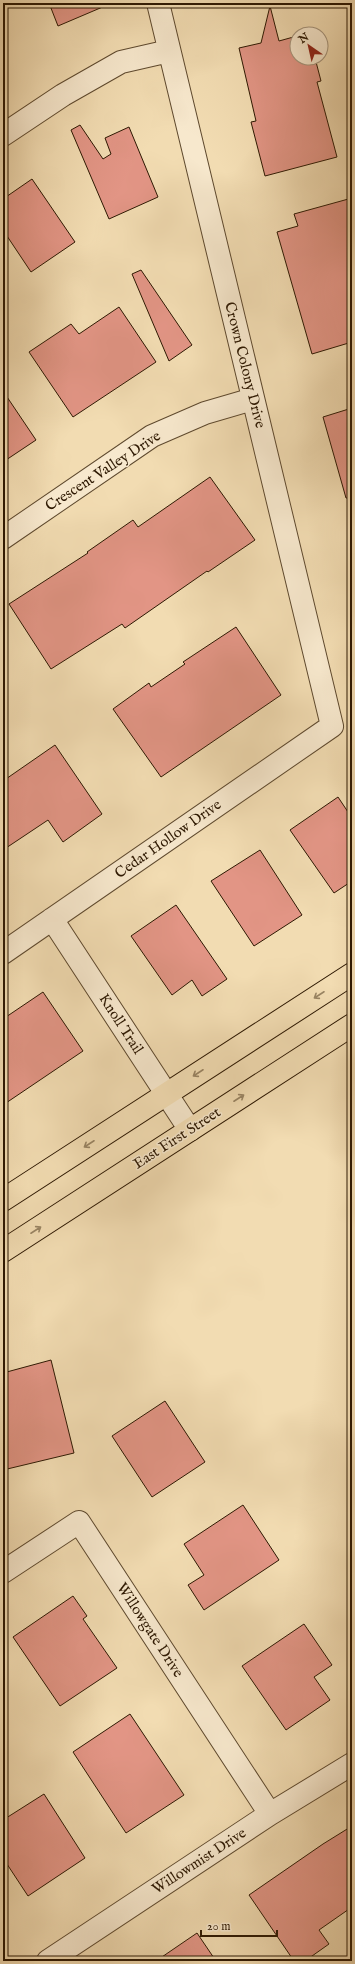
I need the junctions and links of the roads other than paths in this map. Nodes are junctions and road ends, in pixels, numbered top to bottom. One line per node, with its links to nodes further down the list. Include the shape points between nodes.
1 (158, 3): 2 (street, Crown Colony Drive)
2 (169, 51): 3 (street, via 121,62 63,95); 4 (street, Crown Colony Drive)
3 (3, 135)
4 (253, 399): 5 (street, Crescent Valley Drive, via 205,413 152,436); 6 (street, Crown Colony Drive)
5 (3, 538)
6 (332, 726): 7 (street, Cedar Hollow Drive)
7 (52, 919): 8 (street, Cedar Hollow Drive); 11 (street, Knoll Trail)
8 (3, 953)
9 (352, 974): 11 (main road, one-way to 11)
10 (352, 1025): 12 (main road, East First Street, one-way to 10)
11 (167, 1094): 12 (street, Knoll Trail); 13 (main road, one-way to 13)
12 (190, 1130): 14 (main road, East First Street, one-way to 12)
13 (3, 1200)
14 (3, 1252)
15 (3, 1572): 17 (street, Willowgate Drive, via 79,1522)
16 (352, 1764): 17 (street, Willowmist Drive)
17 (270, 1814): 18 (street, Willowmist Drive)
18 (48, 1961)

